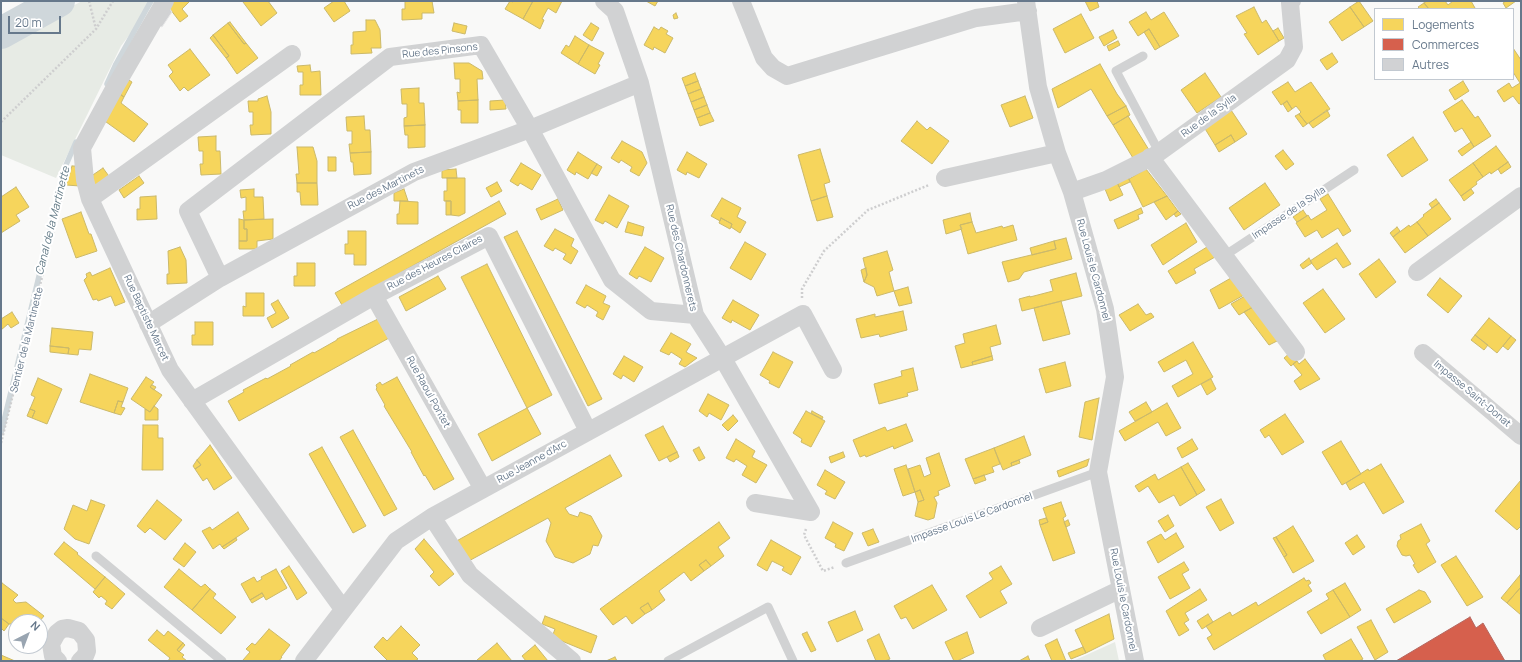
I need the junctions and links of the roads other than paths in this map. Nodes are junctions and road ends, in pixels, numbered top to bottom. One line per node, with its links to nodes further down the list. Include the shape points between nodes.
1 (165, 1): 16 (street, Rue Baptiste Marcet, via 82,148)
2 (604, 1): 8 (street, Rue des Chardonnerets, via 616,11)
3 (741, 1): 5 (street, via 764,58 773,68 788,76 976,18)
4 (1292, 1): 11 (street, Rue de la Sylla, via 1290,3 1294,47 1288,60)
5 (1027, 6): 10 (street, Rue Louis le Cardonnel, via 1038,87)
6 (292, 54): 16 (street)
7 (1143, 56): 11 (lane, via 1116,71)
8 (640, 83): 9 (street, Rue des Martinets); 21 (street, Rue des Chardonnerets)
9 (530, 129): 19 (street, Rue des Martinets, via 414,172); 19 (street, Rue des Pinsons, via 482,45 390,57 188,211); 21 (street, Rue des Pinsons, via 612,280 651,310)
10 (1058, 152): 13 (street); 14 (street, Rue Louis le Cardonnel)
11 (1154, 155): 14 (street, Rue de la Sylla, via 1106,180); 17 (street)
12 (1354, 170): 17 (lane, Impasse de la Sylla)
13 (945, 178)
14 (1072, 192): 30 (street, Rue Louis le Cardonnel, via 1105,309 1115,377)
15 (1521, 196): 18 (street)
16 (90, 199): 22 (street, Rue Baptiste Marcet)
17 (1224, 256): 23 (street)
18 (1417, 272)
19 (220, 278): 22 (street, Rue des Martinets)
20 (374, 296): 27 (street, Rue des Heures Claires); 28 (street, Rue des Heures Claires, via 489,236); 31 (street, Rue Raoul Pontet)
21 (695, 316): 25 (street, Rue des Chardonnerets)
22 (148, 324): 27 (street, Rue Baptiste Marcet, via 170,370)
23 (1296, 352)
24 (1423, 353): 29 (street, Impasse Saint-Donat)
25 (722, 357): 26 (street, Rue Jeanne d'Arc, via 803,314); 28 (street, Rue Jeanne d'Arc); 32 (street, Rue des Chardonnerets, via 811,512)
26 (833, 370)
27 (192, 401): 37 (street, Rue Baptiste Marcet)
28 (588, 431): 31 (street, Rue Jeanne d'Arc)
29 (1521, 436)
30 (1098, 472): 35 (lane, Impasse Louis Le Cardonnel); 36 (street, Rue Louis le Cardonnel)
31 (483, 489): 33 (street, Rue Jeanne d'Arc)
32 (755, 503)
33 (432, 517): 37 (street, Rue Jeanne d'Arc, via 396,541); 43 (street, via 470,575)
34 (96, 556): 41 (lane)
35 (846, 563)
36 (1121, 589): 38 (street); 46 (street, Rue Louis le Cardonnel)
37 (343, 609): 42 (street, Rue Jeanne d'Arc)
38 (1040, 628)
39 (58, 661): 40 (street, via 53,656 51,644 56,633 68,628 79,631 86,640 87,651)
40 (80, 661)
41 (222, 661)
42 (304, 661)
43 (572, 661)
44 (668, 661): 45 (lane, via 768,607)
45 (793, 661)
46 (1135, 661)

